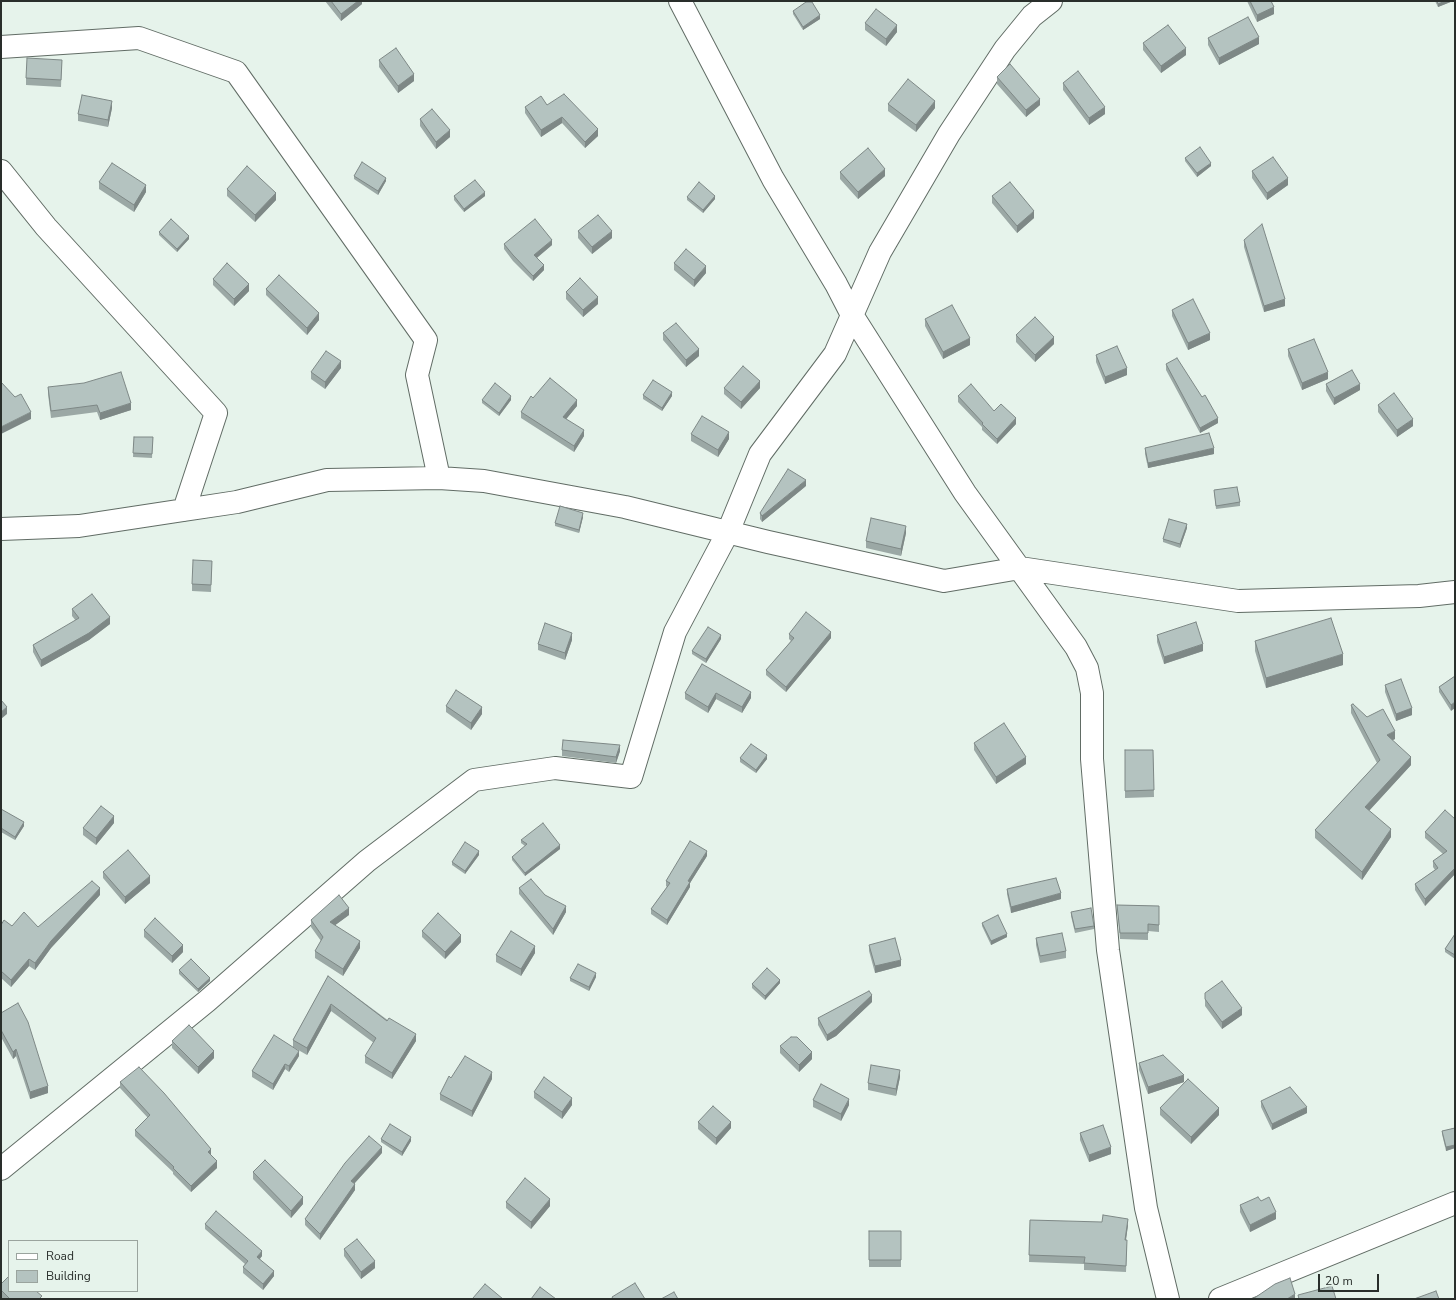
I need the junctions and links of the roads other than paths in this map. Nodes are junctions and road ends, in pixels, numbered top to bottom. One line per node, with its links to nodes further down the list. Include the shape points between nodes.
1 (680, 1): 5 (street, via 772,179)
2 (1051, 1): 5 (street, via 1032,16 1005,49 949,134 880,252)
3 (1, 47): 6 (street, via 139,38 236,72 426,340 417,375)
4 (1, 171): 7 (street, via 46,227 216,413)
5 (852, 315): 9 (street, via 835,354 760,454); 10 (street, via 965,493)
6 (439, 478): 7 (street, via 327,480 237,502); 9 (street, via 484,481 625,507)
7 (184, 510): 8 (street, via 79,526)
8 (1, 529)
9 (728, 532): 10 (street, via 944,581); 12 (street, via 675,632 631,777 555,768 474,780 367,861 207,1001)
10 (1020, 568): 11 (street, via 1238,601 1419,596); 14 (street, via 1076,647 1087,668 1092,693 1092,759 1108,950 1146,1208)
11 (1455, 592)
12 (1, 1169)
13 (1455, 1203): 15 (street)
14 (1168, 1299)
15 (1220, 1299)

